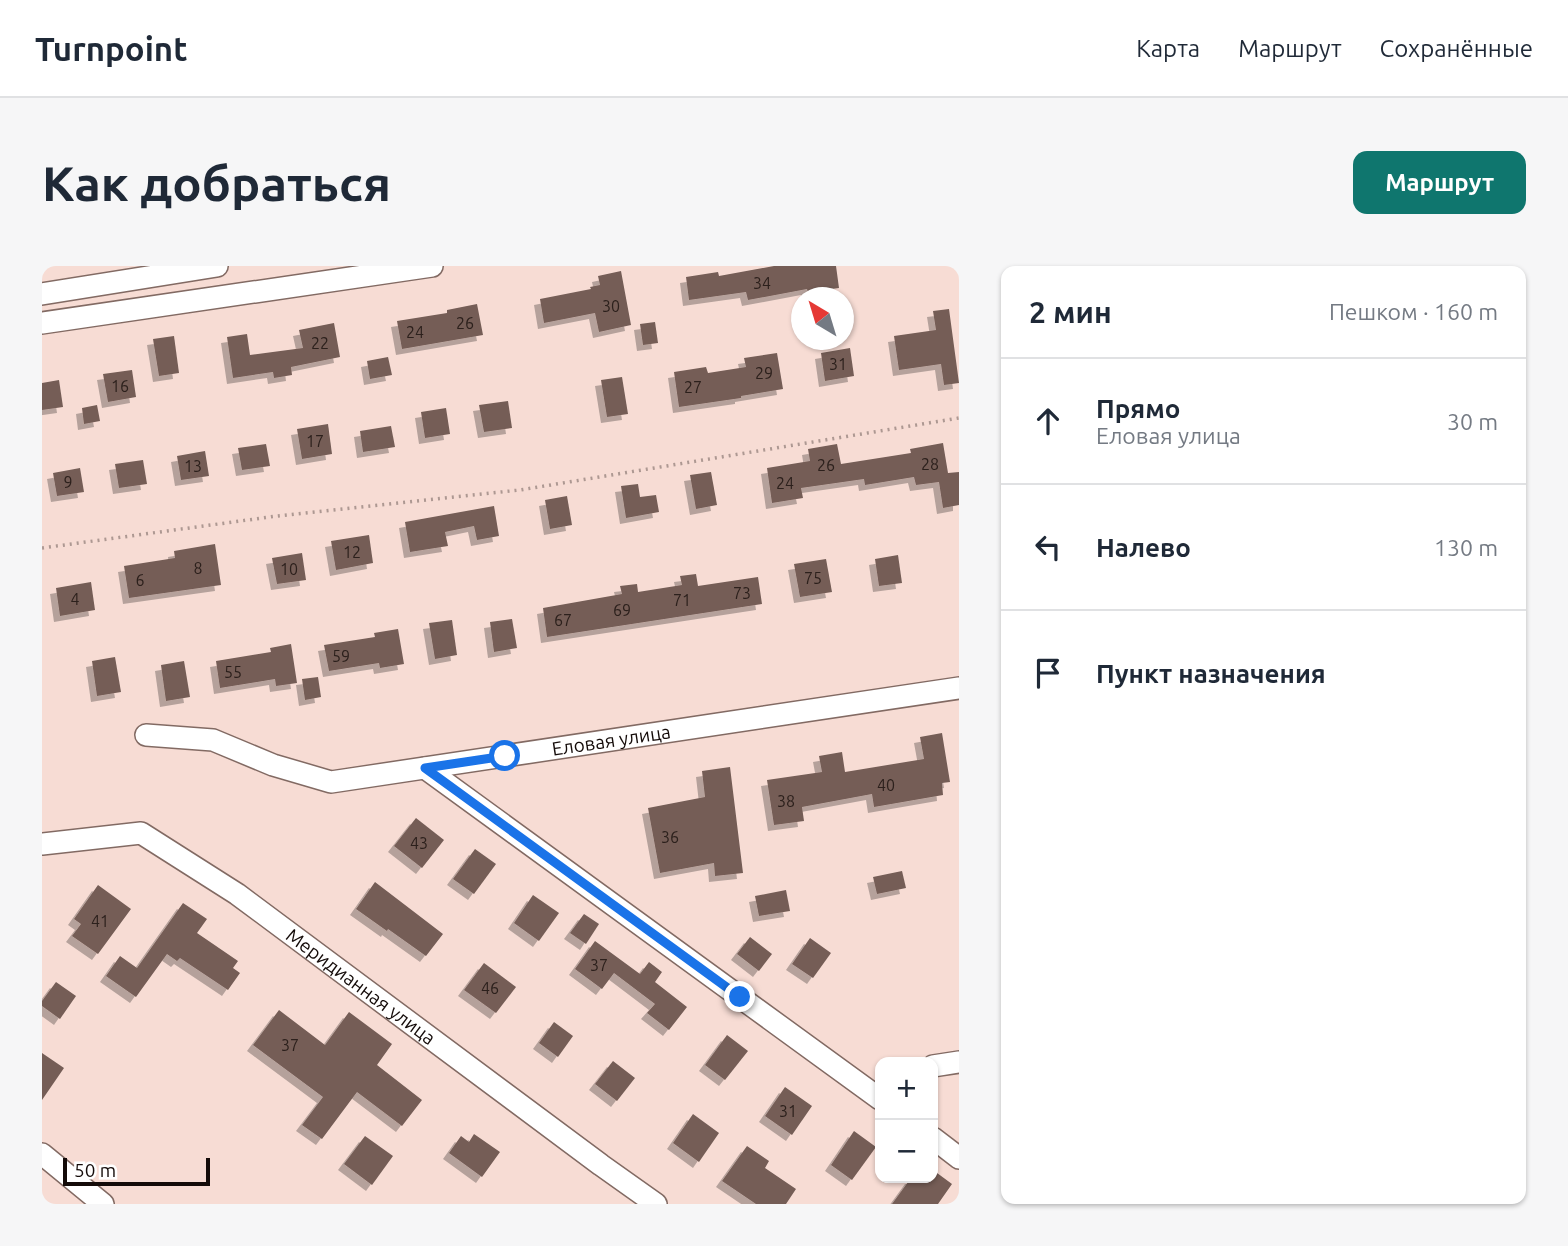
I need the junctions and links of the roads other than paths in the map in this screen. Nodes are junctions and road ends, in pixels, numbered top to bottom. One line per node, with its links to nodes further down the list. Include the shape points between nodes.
1 (218, 266): 3 (street)
2 (432, 266): 4 (street)
3 (42, 294)
4 (42, 323)
5 (959, 688): 7 (street, Еловая улица)
6 (146, 735): 7 (street, Еловая улица, via 213,740 331,782)
7 (425, 768): 12 (street)
8 (42, 844): 18 (street, Меридианная улица, via 141,834 237,894)
9 (959, 1062): 10 (street)
10 (938, 1065)
11 (875, 1075): 12 (street)
12 (853, 1078): 13 (street)
13 (875, 1094)
14 (938, 1142): 16 (street)
15 (42, 1154): 17 (street)
16 (959, 1158)
17 (103, 1204)
18 (656, 1204)

